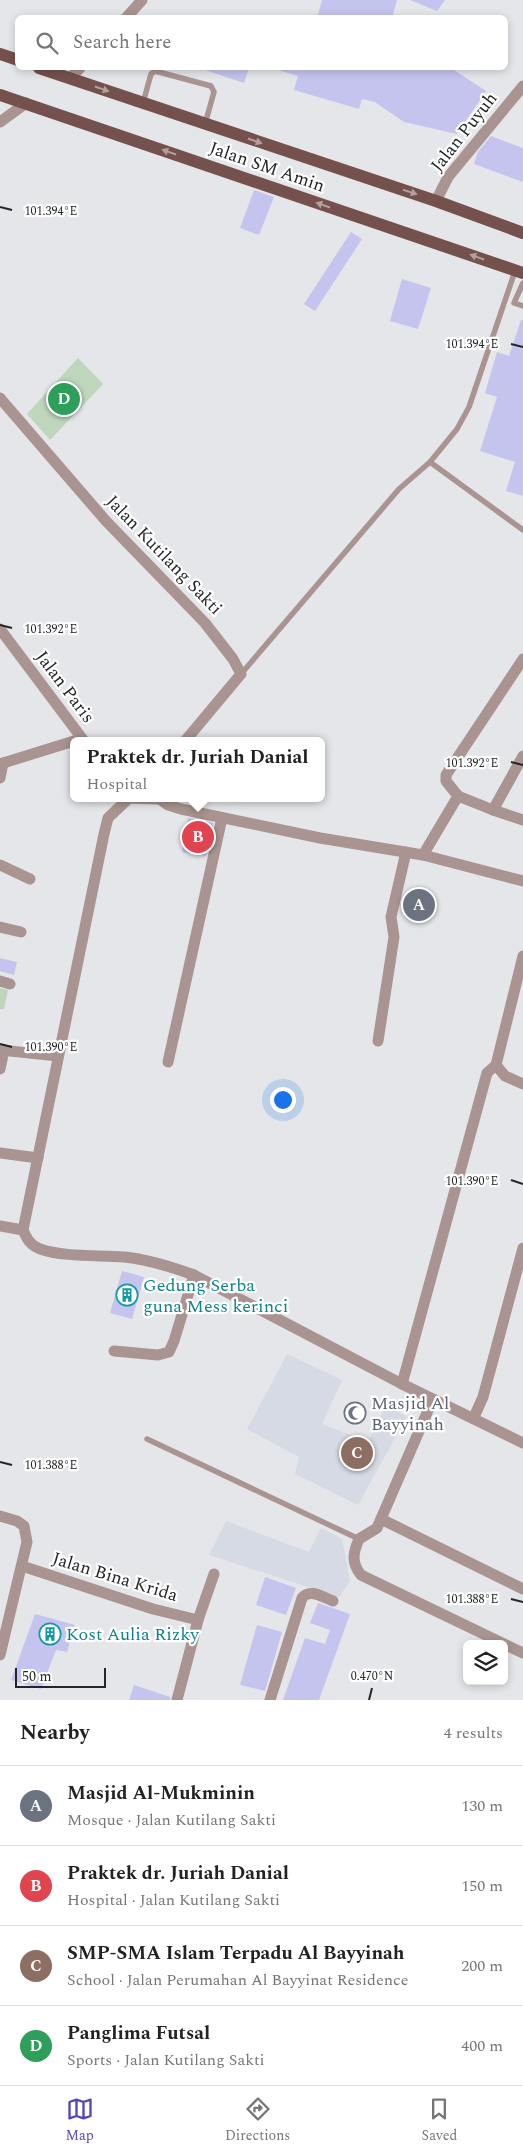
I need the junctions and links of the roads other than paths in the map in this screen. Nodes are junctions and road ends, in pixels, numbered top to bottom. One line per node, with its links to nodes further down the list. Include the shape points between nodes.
1 (142, 0): 2 (street)
2 (129, 15)
3 (0, 54): 4 (main road)
4 (15, 59)
5 (45, 70): 7 (main road, Jalan SM Amin)
6 (78, 70): 7 (street)
7 (70, 78): 11 (main road, Jalan SM Amin, one-way to 11)
8 (523, 86): 14 (street, Jalan Puyuh, via 448,176)
9 (0, 95): 10 (main road, Jalan SM Amin)
10 (26, 103): 12 (street); 16 (main road, Jalan SM Amin, one-way to 10)
11 (143, 103): 13 (main road, Jalan SM Amin); 13 (lane, via 151,74 155,71 211,86 214,92)
12 (0, 122)
13 (204, 124): 14 (main road, Jalan SM Amin, one-way to 14)
14 (436, 201): 15 (main road, Jalan SM Amin)
15 (523, 233)
16 (519, 272): 20 (lane, via 469,407 457,429)
17 (523, 283): 18 (lane, via 514,303)
18 (523, 306)
19 (0, 398): 24 (street, Jalan Kutilang Sakti, via 106,521 205,623)
20 (430, 462): 21 (lane); 24 (lane, via 399,490)
21 (523, 530)
22 (0, 630): 25 (street, Jalan Paris)
23 (523, 659): 31 (street, via 446,774 446,781)
24 (241, 674): 26 (street)
25 (77, 737)
26 (188, 737)
27 (70, 743): 29 (street)
28 (523, 756): 34 (street)
29 (1, 764): 30 (street)
30 (0, 778)
31 (458, 796): 34 (street); 38 (street)
32 (123, 802): 47 (street, via 108,818)
33 (165, 802): 35 (street)
34 (493, 810): 36 (street)
35 (222, 818): 37 (street); 48 (street)
36 (523, 820)
37 (406, 852): 38 (street); 45 (street, via 391,917 394,937)
38 (423, 855): 41 (street)
39 (0, 865): 40 (street)
40 (30, 879)
41 (523, 881)
42 (0, 927): 43 (street)
43 (21, 932)
44 (523, 956): 49 (street)
45 (378, 1041)
46 (2, 1050): 47 (street); 50 (street)
47 (58, 1056): 53 (street)
48 (168, 1062)
49 (496, 1065): 51 (street, via 505,1076); 59 (street, via 487,1073)
50 (0, 1069)
51 (523, 1084)
52 (0, 1153): 53 (street)
53 (38, 1158): 55 (street)
54 (0, 1226): 55 (street)
55 (23, 1230): 57 (street, via 28,1242 45,1250 126,1257)
56 (523, 1248): 61 (street, via 483,1397)
57 (194, 1275): 58 (street, via 169,1352 158,1355); 59 (street)
58 (114, 1350)
59 (402, 1384): 60 (street)
60 (432, 1399): 61 (street); 65 (street)
61 (474, 1417): 63 (street)
62 (147, 1439): 66 (lane)
63 (523, 1443)
64 (0, 1516): 67 (street, via 24,1526 27,1542)
65 (381, 1519): 66 (street, via 377,1528); 69 (street)
66 (358, 1539): 72 (street, via 353,1553 354,1565 361,1574)
67 (22, 1566): 71 (street, Jalan Bina Krida); 73 (street)
68 (214, 1574): 71 (street)
69 (523, 1589)
70 (333, 1601): 75 (street, via 311,1592 302,1598)
71 (198, 1620): 74 (street)
72 (523, 1653)
73 (0, 1655)
74 (177, 1700)
75 (270, 1700)

